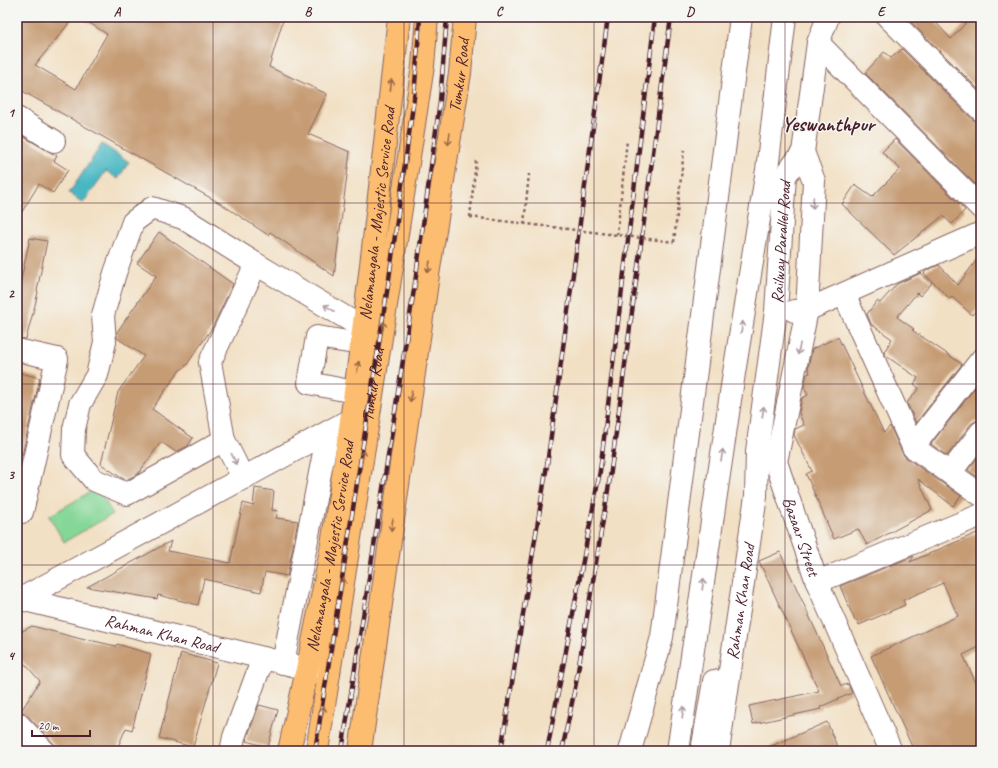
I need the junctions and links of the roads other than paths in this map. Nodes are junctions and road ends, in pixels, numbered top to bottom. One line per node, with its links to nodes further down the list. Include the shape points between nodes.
1 (399, 17): 21 (main road, Nelamangala - Majestic Service Road, one-way to 1)
2 (427, 17): 43 (main road, Tumkur Road, one-way to 2, via 423,66)
3 (465, 17): 49 (main road, Tumkur Road, one-way to 49, via 460,73 428,275)
4 (742, 17): 50 (street, via 662,637)
5 (785, 17): 13 (street)
6 (828, 17): 8 (street, Railway Parallel Road)
7 (888, 17): 9 (street)
8 (818, 43): 12 (street, Railway Parallel Road); 15 (street)
9 (981, 110)
10 (17, 118): 11 (street)
11 (54, 141)
12 (803, 152): 13 (street, Railway Parallel Road); 14 (street)
13 (776, 173): 14 (street); 20 (street, Railway Parallel Road); 51 (street, one-way to 13, via 734,373)
14 (814, 181): 19 (street, Bazaar Street, one-way to 19)
15 (981, 208)
16 (981, 233): 18 (street)
17 (256, 264): 21 (street, one-way to 17); 28 (street, via 210,362); 28 (street, via 183,218 152,208 133,222 103,315 105,342 96,375 80,404 74,429 73,455 94,480 127,494)
18 (844, 294): 19 (street); 29 (street)
19 (807, 310): 20 (street); 34 (street, Bazaar Street, one-way to 34)
20 (776, 311): 30 (street, Railway Parallel Road, one-way to 20)
21 (362, 336): 24 (main road, Nelamangala - Majestic Service Road, one-way to 21); 24 (street, via 317,337 309,383)
22 (17, 350): 35 (street, via 56,359 22,512)
23 (981, 360): 29 (street)
24 (354, 392): 25 (main road, Nelamangala - Majestic Service Road)
25 (350, 420): 26 (street); 38 (main road, Nelamangala - Majestic Service Road)
26 (328, 432): 32 (street); 37 (street)
27 (981, 432): 31 (street)
28 (224, 440): 32 (street, one-way to 32)
29 (913, 447): 31 (street)
30 (757, 451): 34 (street, Rahman Khan Road)
31 (950, 473): 33 (street)
32 (243, 478): 40 (street)
33 (981, 495)
34 (770, 496): 39 (street, Bazaar Street); 52 (street, via 746,504 742,513); 53 (street, Rahman Khan Road); 54 (street, Rahman Khan Road); 55 (street, via 830,648)
35 (17, 511)
36 (981, 515): 39 (street)
37 (306, 545): 38 (street); 41 (street)
38 (331, 551): 42 (main road, Nelamangala - Majestic Service Road)
39 (823, 579): 56 (street, Bazaar Street); 57 (street)
40 (18, 597): 41 (street, Rahman Khan Road)
41 (273, 661): 42 (street, Rahman Khan Road); 46 (street, via 234,737)
42 (307, 669): 43 (street, Rahman Khan Road); 47 (main road, Nelamangala - Majestic Service Road)
43 (329, 674): 48 (main road, Tumkur Road, one-way to 43)
44 (17, 723): 45 (street)
45 (41, 750)
46 (233, 751)
47 (288, 751)
48 (318, 751)
49 (360, 751)
50 (630, 751)
51 (678, 751)
52 (702, 751)
53 (718, 751)
54 (729, 751)
55 (877, 751)
56 (891, 751)
57 (907, 751)

